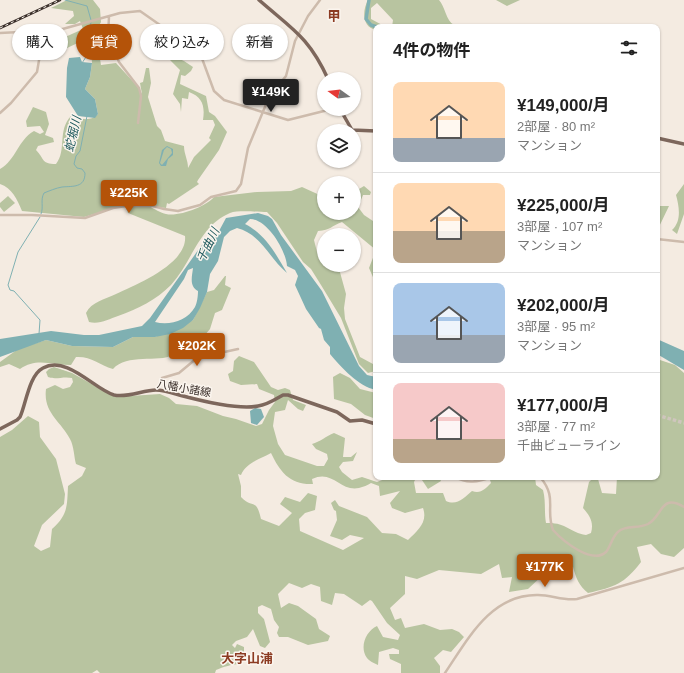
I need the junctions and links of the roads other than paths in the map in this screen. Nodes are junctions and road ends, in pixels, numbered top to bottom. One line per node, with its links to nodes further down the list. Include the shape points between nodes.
1 (259, 0): 7 (main road)
2 (320, 0): 7 (street)
3 (109, 17): 4 (street); 12 (street, via 131,11 147,14 200,53 211,85 220,98); 14 (street, via 108,35 119,62 139,88 141,96)
4 (68, 28)
5 (12, 32): 6 (street)
6 (0, 33)
7 (299, 33): 9 (main road, via 315,52); 12 (street, via 293,45 288,71 271,95)
8 (39, 60): 10 (street, via 37,72)
9 (325, 72)
10 (0, 113)
11 (317, 113): 12 (street, via 292,120)
12 (263, 114): 18 (street, via 248,148 240,188 233,193 211,197 200,205 178,211 153,206 126,206 85,218)
13 (344, 116): 15 (main road, via 352,130)
14 (138, 123)
15 (373, 131)
16 (660, 139): 17 (main road)
17 (684, 144)
18 (0, 215)
19 (660, 239): 20 (street)
20 (684, 242)
21 (238, 350): 22 (street, via 195,359 179,373 162,378)
22 (157, 390): 23 (main road, 八幡小諸線, via 202,401 245,407 258,406 288,395 337,412 350,421 362,420); 24 (main road, 八幡小諸線, via 117,395 76,372 48,366 42,368 34,378 17,420)
23 (373, 423)
24 (0, 429)
25 (461, 480): 26 (street)
26 (480, 480)
27 (542, 480): 28 (street, via 550,493 553,530 584,554 591,556 605,553 620,530 649,524 667,504 675,503)
28 (684, 507)
29 (684, 568): 30 (street, via 577,599 566,600 538,594 501,604 484,620)
30 (445, 673)

